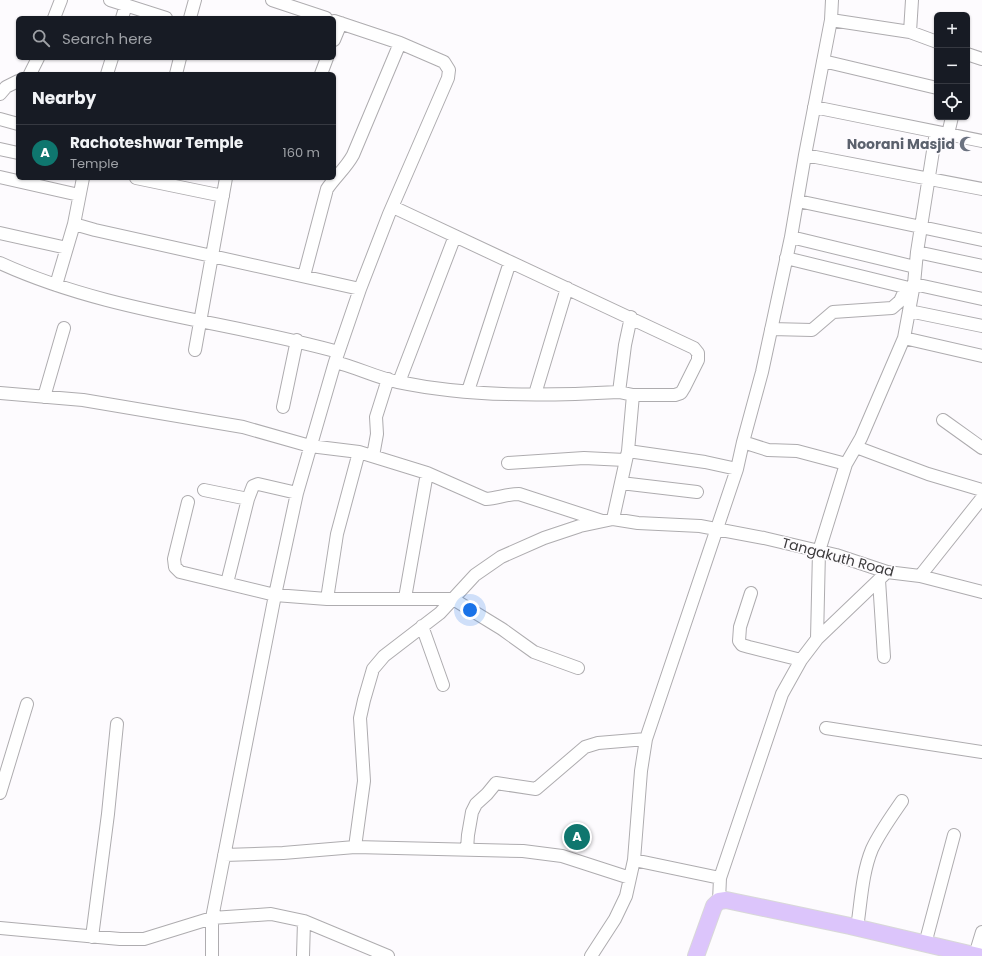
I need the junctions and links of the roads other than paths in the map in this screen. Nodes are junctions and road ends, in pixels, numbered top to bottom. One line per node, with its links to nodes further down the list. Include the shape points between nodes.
1 (61, 0): 8 (street)
2 (110, 0): 7 (street)
3 (195, 0): 11 (street)
4 (272, 0): 12 (street)
5 (832, 0): 13 (street)
6 (912, 0): 15 (street)
7 (126, 5): 9 (street); 10 (street)
8 (55, 16)
9 (123, 16)
10 (160, 16)
11 (191, 16)
12 (320, 16)
13 (831, 20): 15 (street); 23 (street)
14 (337, 22): 17 (street)
15 (910, 32): 16 (street)
16 (934, 41)
17 (400, 43): 40 (street, via 353,155 347,167); 51 (street, via 444,62 449,70 448,78)
18 (970, 55): 19 (street)
19 (982, 59)
20 (37, 60): 24 (street)
21 (111, 60): 25 (street)
22 (326, 60): 26 (street)
23 (823, 61): 28 (street); 30 (street)
24 (31, 72)
25 (108, 72)
26 (321, 72)
27 (16, 83): 29 (street, via 6,87)
28 (934, 87)
29 (0, 94)
30 (814, 107): 34 (street); 39 (street)
31 (0, 119): 33 (street)
32 (951, 120): 35 (street)
33 (16, 123)
34 (936, 132): 35 (street); 42 (street)
35 (948, 134): 36 (street)
36 (982, 141)
37 (0, 149): 38 (street)
38 (16, 153)
39 (804, 156): 42 (street); 50 (street)
40 (336, 177)
41 (0, 178): 48 (street)
42 (928, 178): 47 (street); 53 (street)
43 (83, 180): 48 (street)
44 (146, 180): 49 (street)
45 (226, 180): 49 (street)
46 (333, 180): 66 (street, via 327,189)
47 (982, 189)
48 (79, 195): 52 (street)
49 (223, 196): 60 (street)
50 (798, 201): 53 (street); 56 (street)
51 (393, 207): 55 (street); 70 (street)
52 (74, 224): 58 (street); 60 (street)
53 (920, 228): 57 (street); 59 (street)
54 (0, 233): 58 (street)
55 (455, 236): 62 (street); 84 (street)
56 (791, 237): 61 (street); 65 (street)
57 (982, 240)
58 (67, 248): 67 (street)
59 (917, 252): 64 (street); 65 (street)
60 (212, 256): 66 (street); 74 (street)
61 (786, 258): 68 (street); 77 (street)
62 (510, 262): 69 (street); 85 (street)
63 (0, 263): 67 (street)
64 (982, 266)
65 (915, 267): 68 (street)
66 (304, 276): 70 (street)
67 (56, 285): 74 (street, via 97,297)
68 (911, 287): 71 (street); 72 (street); 77 (street, via 897,305 887,309 833,312 815,329 807,331)
69 (567, 288): 73 (street); 88 (street)
70 (360, 289): 82 (street)
71 (982, 299)
72 (909, 311): 75 (street); 78 (street)
73 (631, 317): 86 (street); 89 (street, via 694,348 698,354 698,360 681,393)
74 (201, 320): 79 (street); 80 (street)
75 (982, 326)
76 (64, 328): 90 (street)
77 (771, 329): 93 (street)
78 (904, 338): 81 (street); 95 (street)
79 (297, 340): 82 (street); 91 (street)
80 (195, 350)
81 (982, 356)
82 (336, 357): 83 (street); 94 (street)
83 (388, 379): 84 (street); 98 (street, via 376,417 378,434)
84 (400, 382): 85 (street)
85 (468, 391): 88 (street)
86 (619, 392): 88 (street); 89 (street)
87 (0, 393): 90 (street)
88 (535, 394)
89 (633, 395): 99 (street)
90 (44, 397): 94 (street, via 83,400 243,427)
91 (283, 407)
92 (943, 420): 96 (street)
93 (742, 442): 101 (street, via 768,450 797,451); 102 (street)
94 (310, 446): 97 (street); 107 (street)
95 (856, 447): 101 (street); 106 (street, via 928,474)
96 (982, 448)
97 (359, 452): 98 (street); 122 (street, via 337,534)
98 (373, 456): 103 (street)
99 (626, 456): 100 (street); 102 (street, via 705,462); 104 (street)
100 (508, 463)
101 (846, 464): 114 (street)
102 (737, 469): 113 (street)
103 (427, 473): 112 (street, via 486,499 519,494); 121 (street)
104 (621, 483): 108 (street); 112 (street)
105 (204, 490): 110 (street)
106 (982, 490)
107 (297, 492): 110 (street, via 258,484 253,486); 120 (street)
108 (697, 492)
109 (982, 498): 116 (street)
110 (248, 500): 117 (street)
111 (188, 502): 117 (street, via 174,559 175,567 189,575)
112 (607, 520): 113 (street, Tangakuth Road); 123 (street, via 544,538 500,557 475,574)
113 (717, 528): 114 (street, Tangakuth Road); 133 (street)
114 (819, 551): 115 (street, Tangakuth Road); 125 (street)
115 (883, 576): 116 (street, Tangakuth Road); 125 (street); 126 (street)
116 (920, 576): 118 (street, Tangakuth Road)
117 (227, 583): 120 (street)
118 (982, 592)
119 (751, 593): 127 (street, via 740,627 739,641 742,645)
120 (276, 595): 122 (street); 140 (street)
121 (405, 598): 122 (street); 123 (street)
122 (327, 599)
123 (453, 599): 124 (street, via 440,613); 128 (street, via 534,652)
124 (422, 626): 129 (street); 138 (street, via 384,656 374,669 364,700 360,725 364,781)
125 (817, 639): 127 (street)
126 (884, 656)
127 (801, 660): 143 (street, via 782,694)
128 (578, 668)
129 (443, 685)
130 (27, 704): 135 (street)
131 (117, 724): 150 (street)
132 (826, 728): 134 (street)
133 (646, 739): 139 (street, via 585,747 536,789 496,783 476,804 472,812); 141 (street)
134 (982, 752)
135 (0, 793)
136 (902, 801): 148 (street, via 872,850)
137 (954, 835): 151 (street)
138 (355, 846): 139 (street); 140 (street, via 269,854)
139 (467, 850): 142 (street, via 542,853)
140 (224, 855): 145 (street)
141 (634, 860): 142 (street); 143 (street)
142 (630, 878): 155 (street, via 626,896 618,913)
143 (720, 878): 144 (street)
144 (719, 901): 148 (main road, via 733,901); 156 (main road, via 710,915)
145 (212, 918): 146 (street, via 271,914); 150 (street, via 144,939); 152 (street)
146 (304, 921): 153 (street); 154 (street)
147 (0, 928): 150 (street)
148 (857, 928): 151 (main road)
149 (982, 932): 157 (street)
150 (92, 937)
151 (925, 944): 157 (main road)
152 (212, 956)
153 (303, 956)
154 (388, 956)
155 (591, 956)
156 (696, 956)
157 (977, 956)

